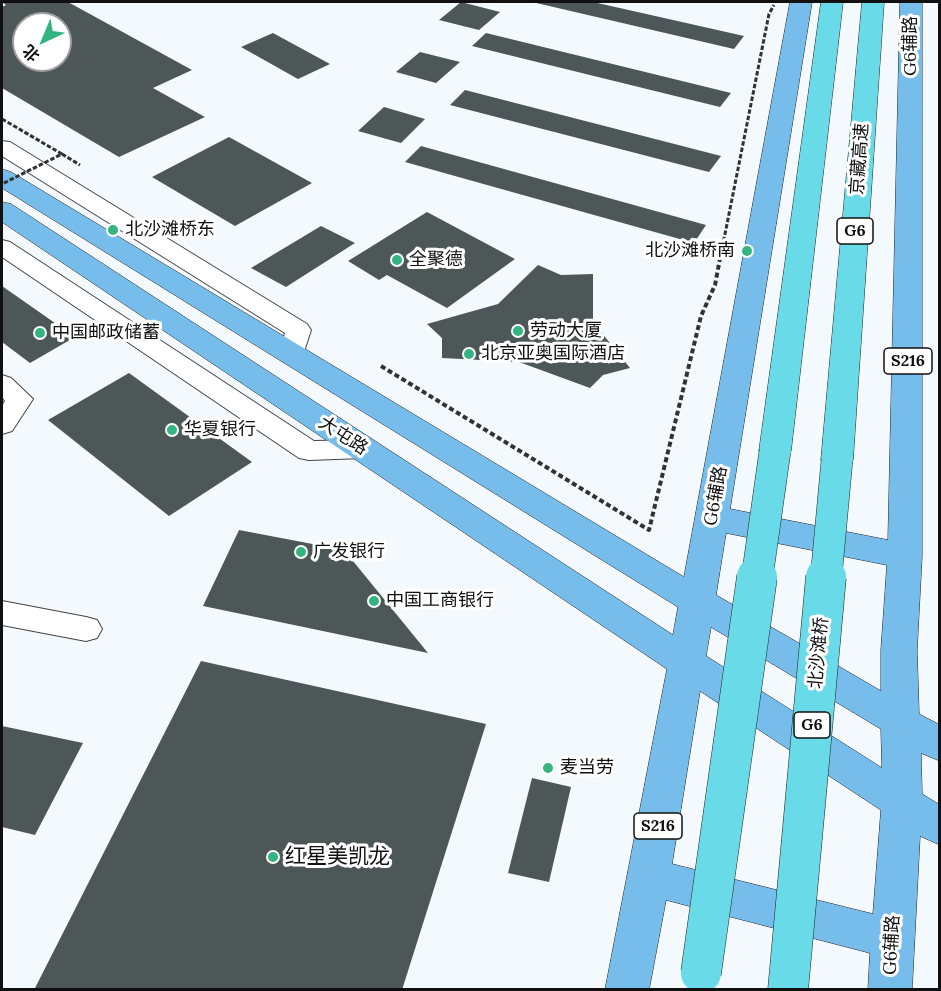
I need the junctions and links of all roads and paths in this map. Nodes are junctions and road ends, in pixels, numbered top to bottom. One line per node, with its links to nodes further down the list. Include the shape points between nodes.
1 (775, 2): 15 (path, via 715,285 701,316 649,530)
2 (801, 2): 20 (main road, G6辅路 / S216)
3 (832, 2): 34 (highway, bridge, via 775,450)
4 (873, 2): 19 (highway, 京藏高速 / G6)
5 (911, 2): 21 (main road, G6辅路 / S216)
6 (2, 119): 8 (path, bridge)
7 (2, 147): 14 (street, via 298,330)
8 (62, 154): 9 (path); 11 (path, bridge)
9 (80, 165)
10 (2, 177): 14 (main road)
11 (2, 184)
12 (9, 224): 18 (main road, 大屯路)
13 (2, 248): 18 (street, via 309,451)
14 (292, 355): 22 (main road)
15 (381, 366)
16 (2, 384): 17 (street, via 20,399)
17 (2, 425)
18 (363, 449): 24 (main road, 大屯路)
19 (837, 459): 36 (highway, 北沙滩桥 / G6, bridge)
20 (712, 518): 21 (main road); 23 (main road, G6辅路 / S216)
21 (905, 556): 28 (main road, G6辅路 / S216)
22 (625, 559): 23 (main road); 24 (main road)
23 (696, 600): 27 (main road, G6辅路 / S216); 28 (main road)
24 (609, 612): 27 (main road, 大屯路)
25 (2, 613): 26 (street)
26 (86, 629)
27 (685, 661): 30 (main road, 大屯路); 32 (main road, G6辅路 / S216)
28 (899, 720): 29 (main road); 30 (main road, G6辅路 / S216)
29 (939, 745)
30 (902, 803): 31 (main road, 大屯路); 33 (main road, G6辅路 / S216)
31 (939, 827)
32 (649, 877): 33 (main road); 35 (main road, G6辅路 / S216)
33 (893, 939): 37 (main road, G6辅路 / S216)
34 (700, 981)
35 (627, 990)
36 (788, 990)
37 (890, 990)

